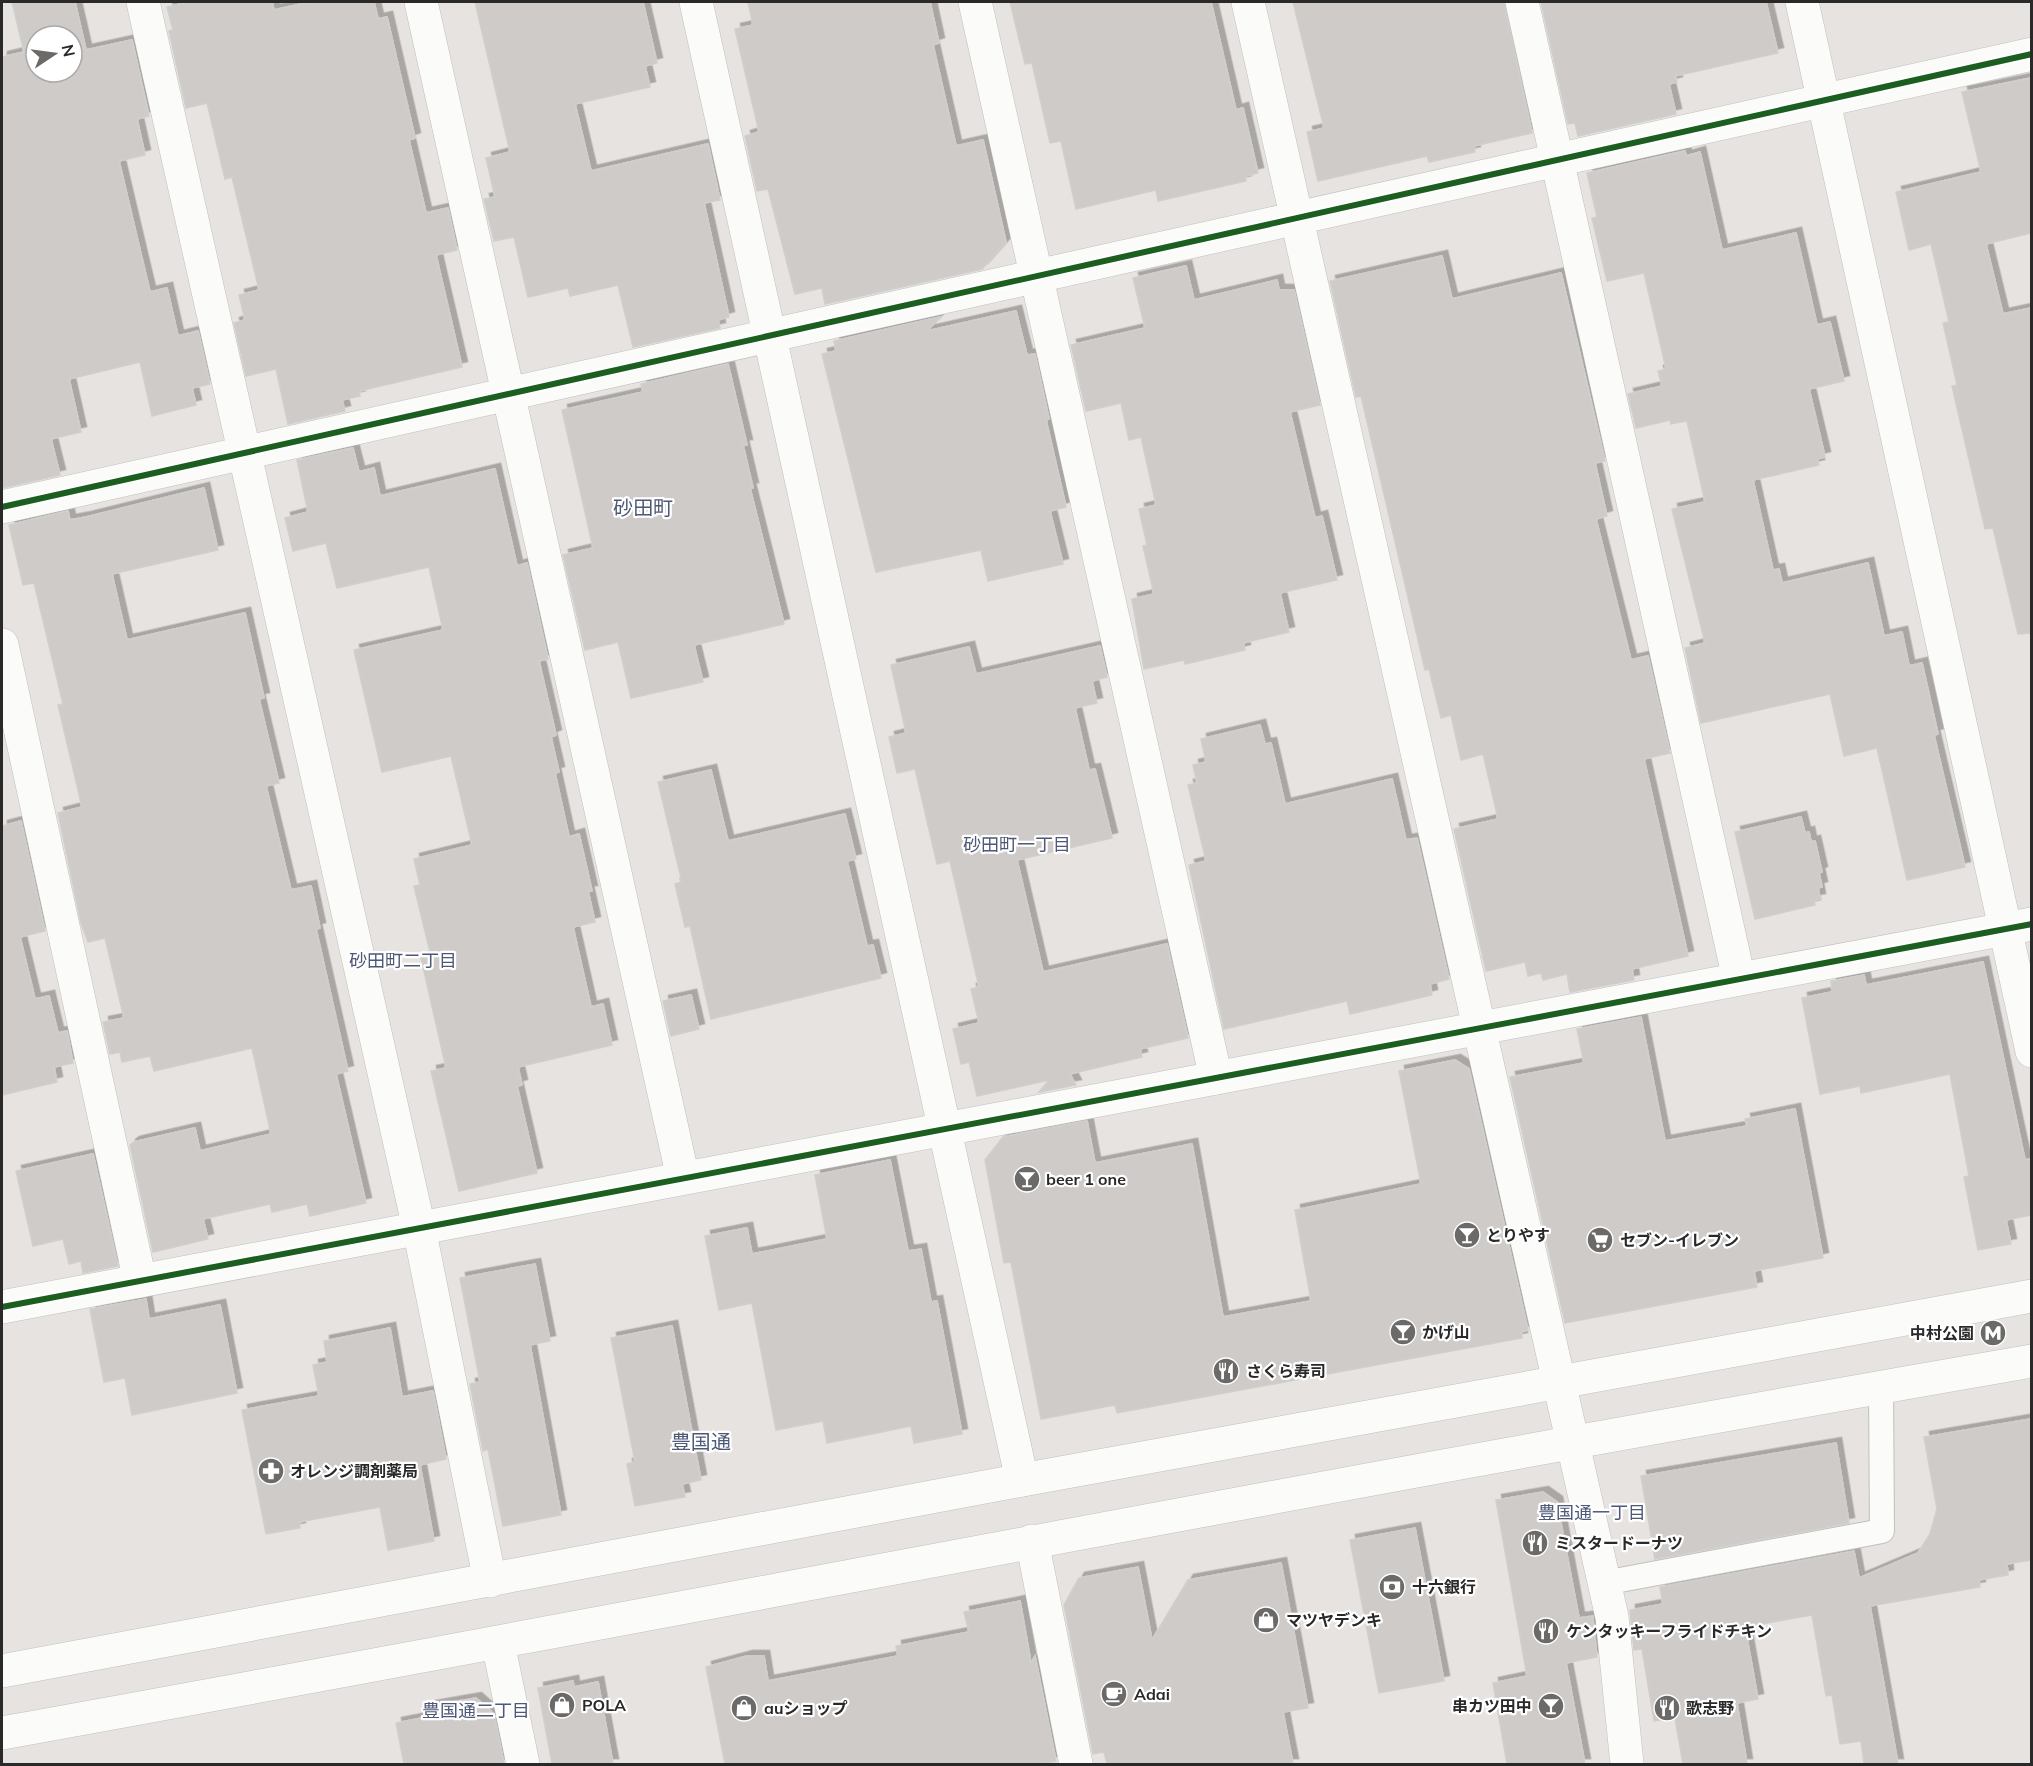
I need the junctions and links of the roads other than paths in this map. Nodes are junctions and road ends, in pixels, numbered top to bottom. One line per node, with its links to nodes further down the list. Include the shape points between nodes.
1 (143, 2): 15 (street)
2 (421, 2): 14 (street)
3 (696, 2): 13 (street)
4 (975, 2): 12 (street)
5 (1248, 2): 11 (street)
6 (1522, 2): 10 (street)
7 (1802, 2): 9 (street)
8 (2031, 54): 9 (street)
9 (1823, 101): 10 (street); 18 (street)
10 (1557, 160): 11 (street); 19 (street)
11 (1297, 218): 12 (street); 20 (street)
12 (1037, 276): 13 (street); 22 (street)
13 (770, 336): 14 (street); 23 (street)
14 (508, 394): 15 (street); 24 (street)
15 (244, 453): 16 (street); 25 (street)
16 (2, 507)
17 (2, 645): 26 (street)
18 (2018, 927): 19 (street); 21 (street)
19 (1739, 979): 20 (street)
20 (1480, 1028): 22 (street); 30 (street)
21 (2031, 1051)
22 (1216, 1078): 23 (street)
23 (945, 1129): 24 (street); 33 (street)
24 (683, 1178): 25 (street)
25 (419, 1228): 26 (street); 35 (street)
26 (140, 1281): 28 (street)
27 (2031, 1296): 30 (street)
28 (2, 1307)
29 (2031, 1361): 31 (street)
30 (1557, 1383): 32 (street); 33 (street)
31 (1881, 1387): 32 (street); 36 (lane, via 1882,1531)
32 (1571, 1442): 34 (street); 36 (street)
33 (1022, 1480): 35 (street)
34 (1032, 1541): 37 (street); 41 (street)
35 (490, 1581): 38 (street)
36 (1604, 1583): 42 (street, via 1612,1617)
37 (498, 1643): 39 (street); 40 (street)
38 (2, 1671)
39 (2, 1732)
40 (523, 1764)
41 (1076, 1764)
42 (1627, 1764)

